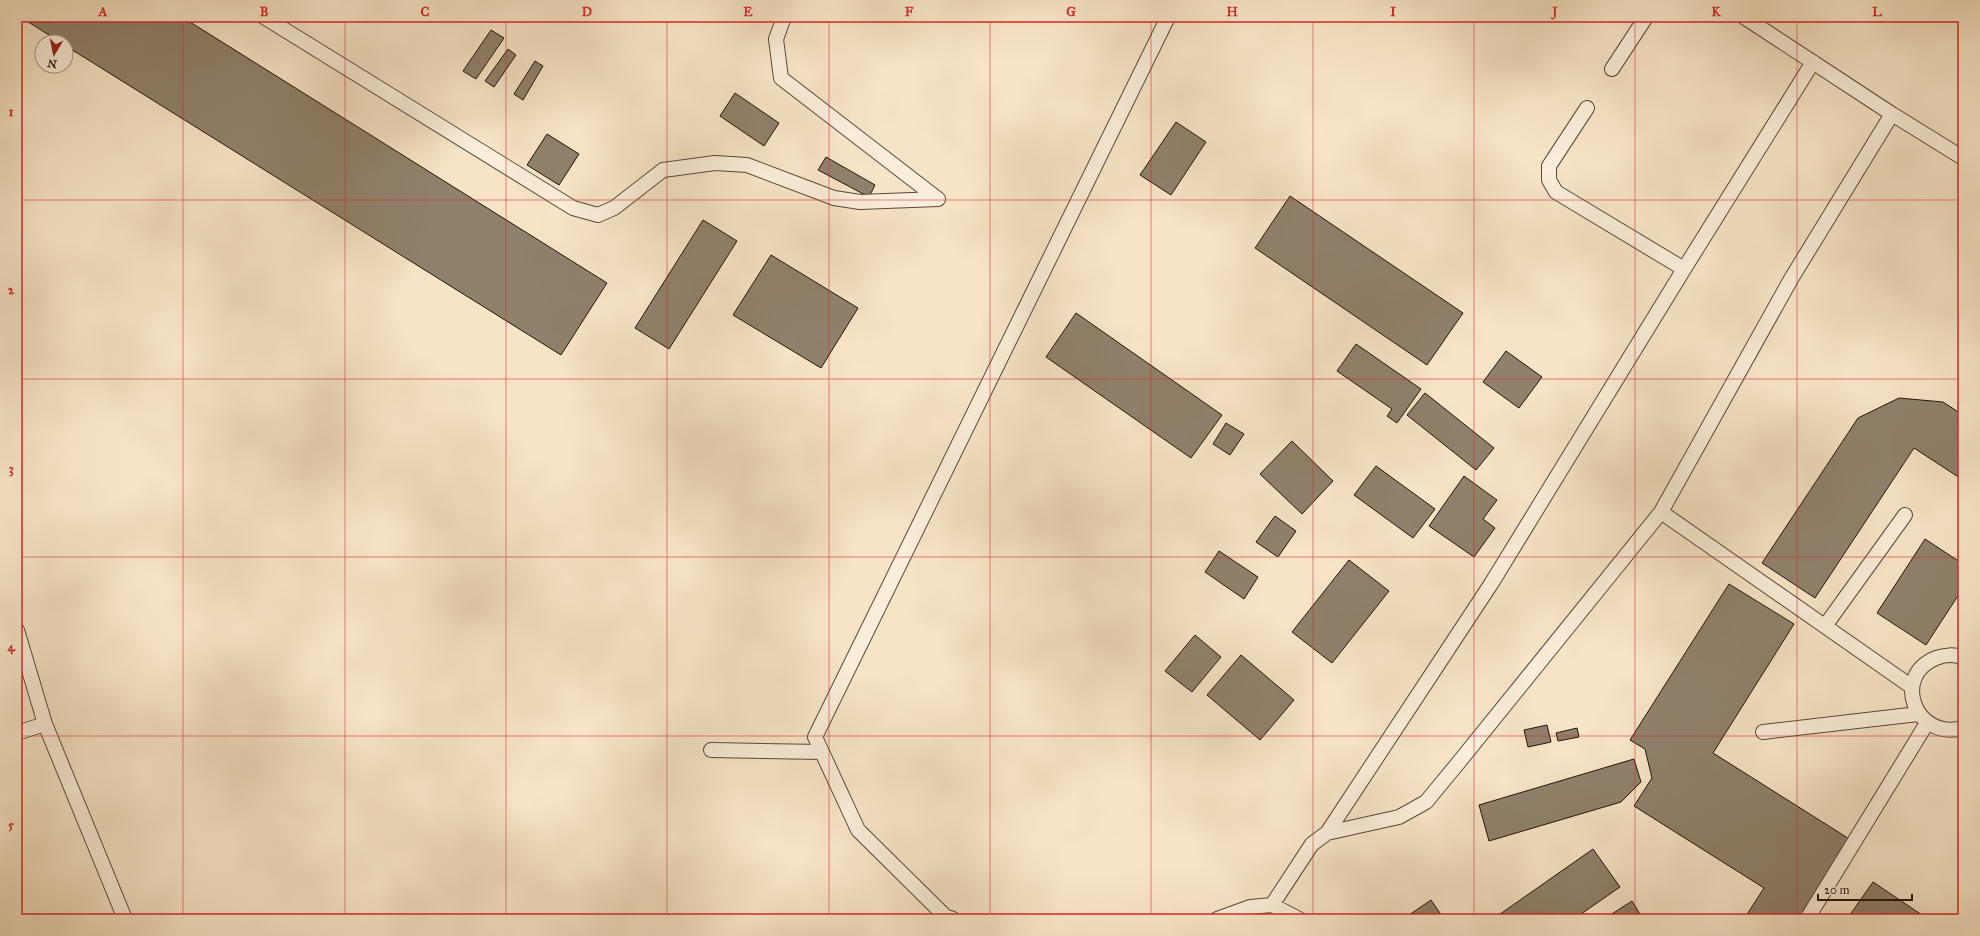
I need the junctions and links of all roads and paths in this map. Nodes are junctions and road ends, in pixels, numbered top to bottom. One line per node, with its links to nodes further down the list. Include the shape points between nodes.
1 (264, 17): 2 (lane, via 573,208 598,215 614,208 663,170 715,163 747,165 834,198 860,202 938,199 781,78 776,39)
2 (784, 17)
3 (1168, 17): 24 (lane, via 815,737)
4 (1646, 17): 7 (lane)
5 (1744, 17): 6 (lane)
6 (1813, 62): 9 (lane); 11 (lane)
7 (1612, 69)
8 (1587, 108): 11 (lane, via 1549,166 1548,180 1556,192)
9 (1892, 114): 10 (lane); 12 (lane, via 1791,279)
10 (1963, 158)
11 (1684, 269): 25 (lane, via 1491,584)
12 (1661, 512): 14 (lane); 25 (lane, via 1426,802 1399,817)
13 (1905, 515): 14 (lane)
14 (1825, 626): 17 (lane)
15 (17, 630): 19 (lane)
16 (1963, 658): 17 (lane, via 1943,656 1928,661 1918,673)
17 (1912, 687): 18 (lane, via 1913,701)
18 (1923, 718): 20 (lane, via 1939,729 1953,731); 21 (lane); 31 (lane)
19 (45, 724): 22 (lane); 28 (lane)
20 (1963, 728)
21 (1763, 732)
22 (17, 733)
23 (711, 750): 24 (lane)
24 (822, 752): 27 (lane, via 858,830)
25 (1328, 833): 26 (lane, via 1312,844)
26 (1272, 905): 29 (lane, via 1250,907); 30 (lane)
27 (947, 918)
28 (125, 919)
29 (1217, 919)
30 (1299, 919)
31 (1807, 919)

